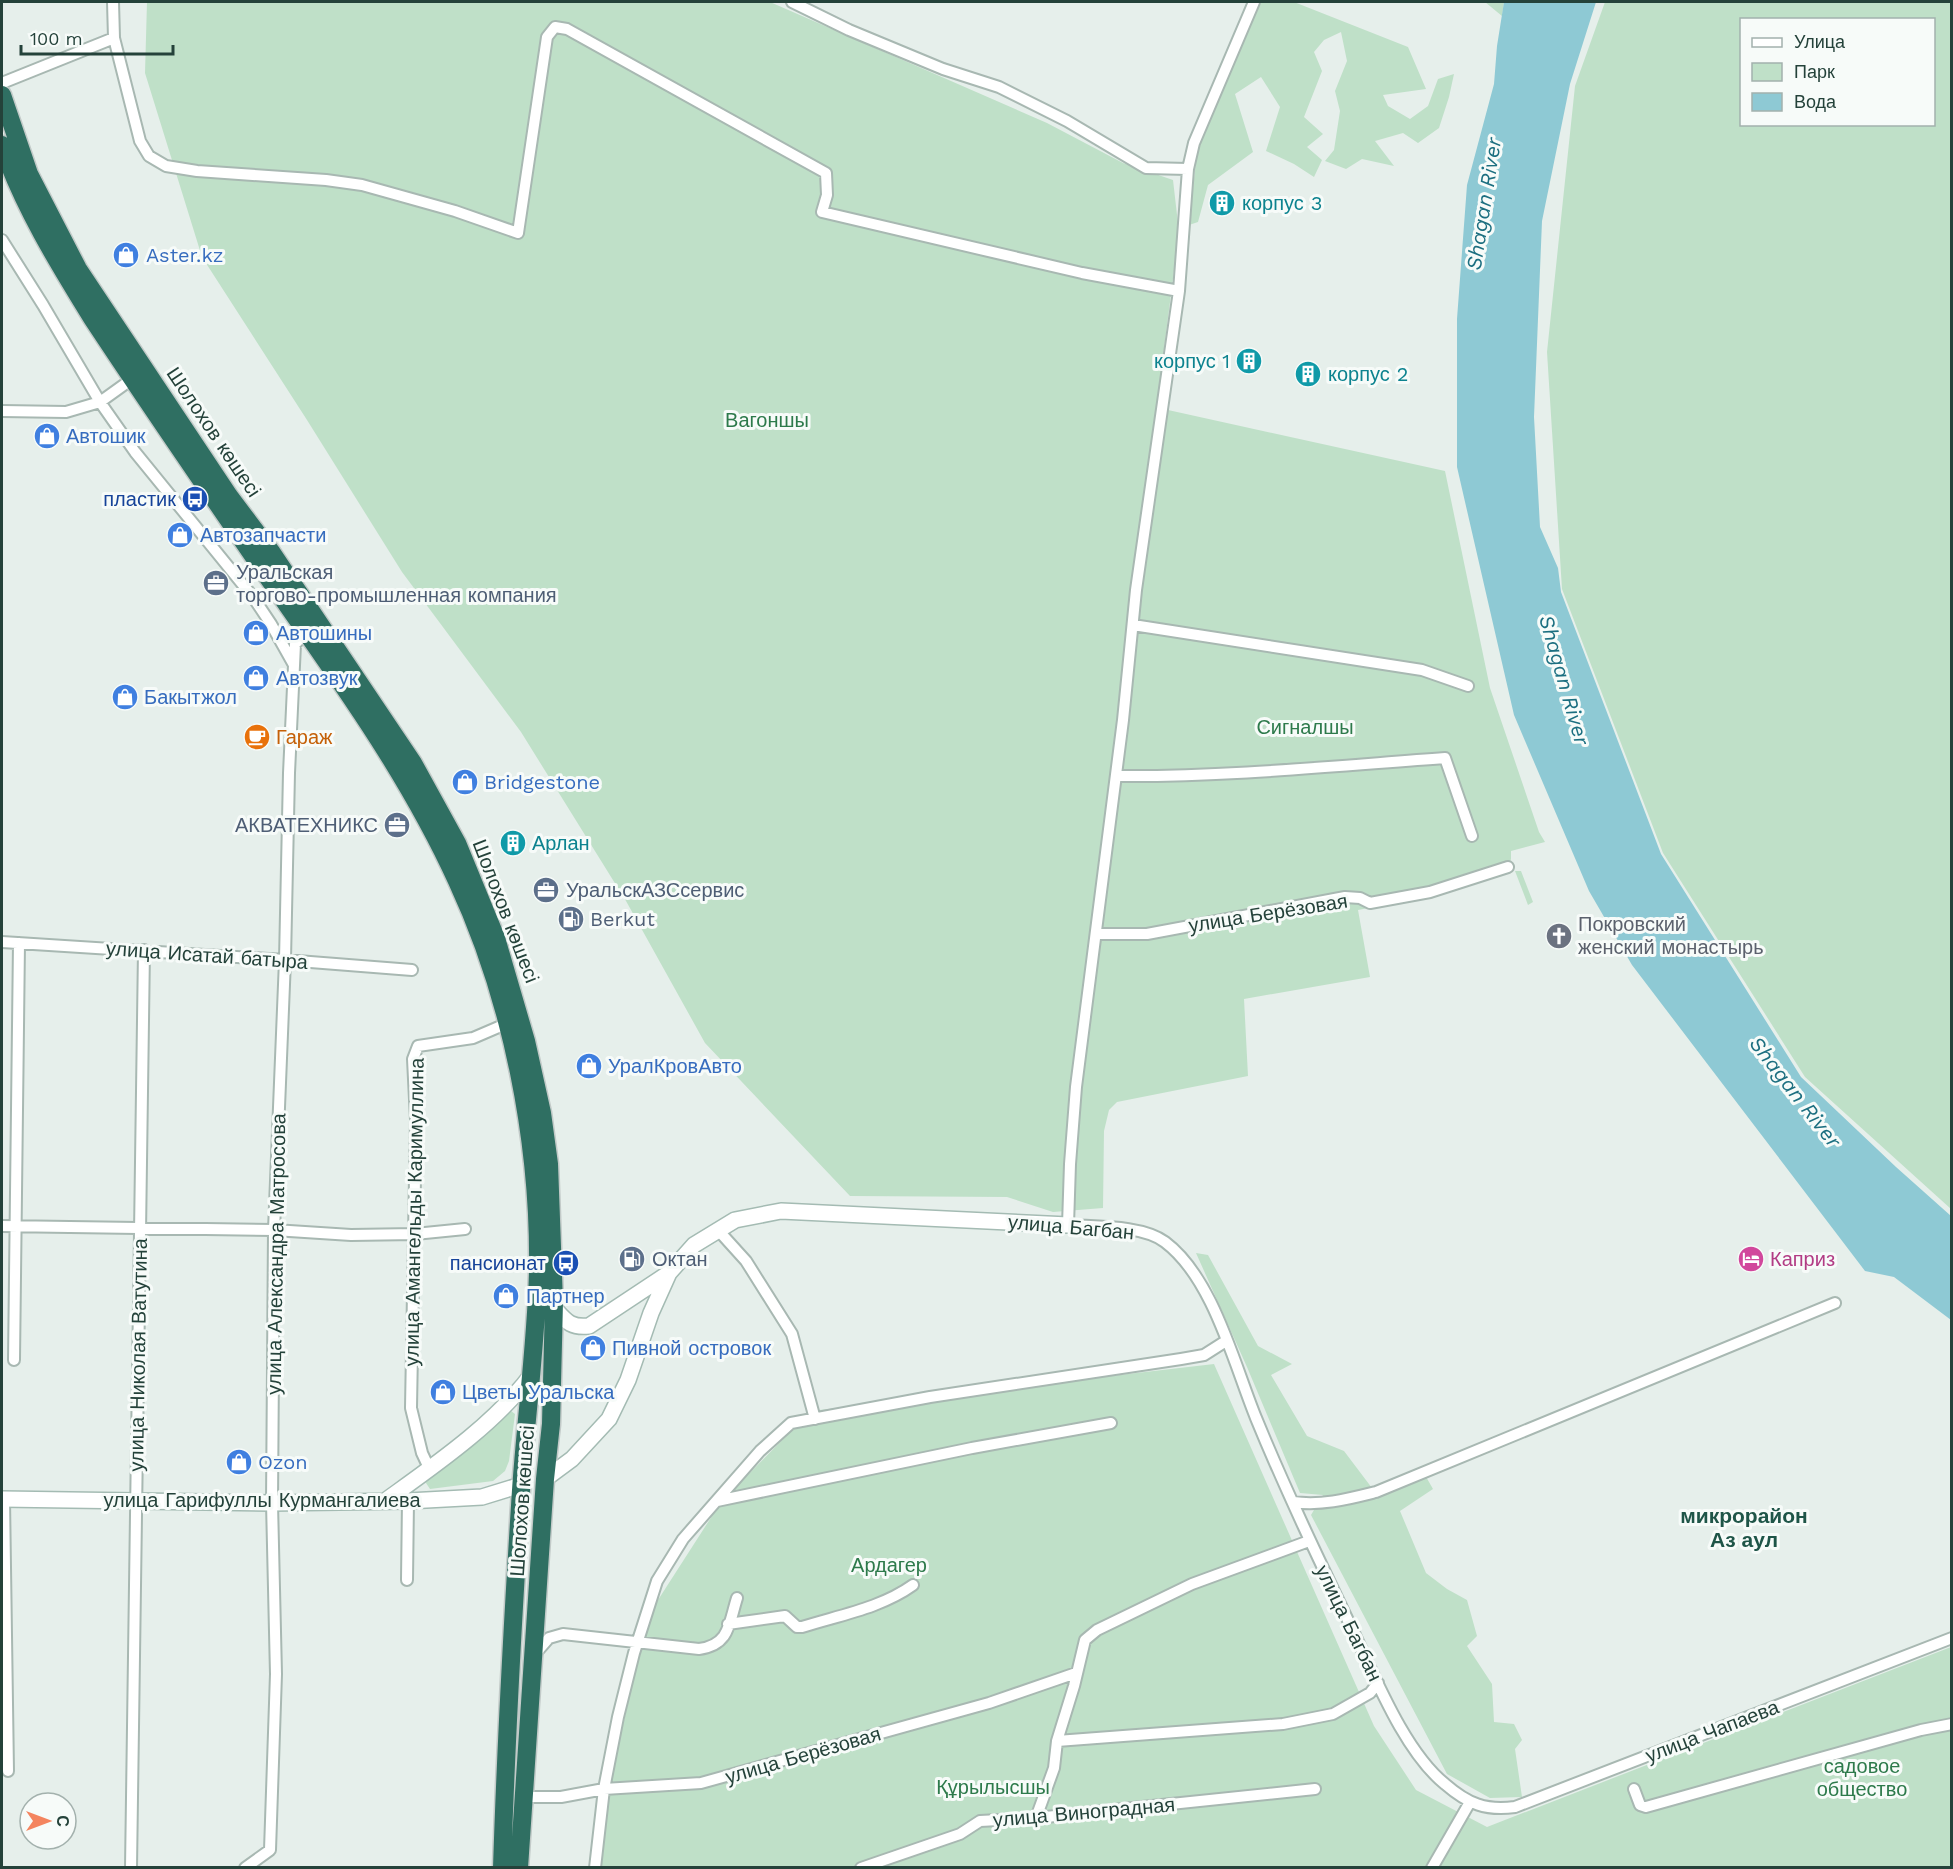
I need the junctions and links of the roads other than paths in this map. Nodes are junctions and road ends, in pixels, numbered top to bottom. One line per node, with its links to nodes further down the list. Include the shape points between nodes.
1 (113, 2): 4 (street)
2 (1254, 2): 8 (street, via 1194,143)
3 (797, 3): 8 (street, via 849,30 999,87 1067,121 1146,168)
4 (114, 38): 5 (street); 10 (street, via 140,141 149,156 166,166 362,185 518,233 547,37 555,27 567,28 826,173 827,195 822,212 1082,273)
5 (2, 83)
6 (2, 95): 11 (highway, Шолохов көшесі, via 29,174 50,218)
7 (2, 145): 11 (highway, Шолохов көшесі, via 21,193 62,269)
8 (1188, 169): 10 (street)
9 (2, 240): 12 (street)
10 (1179, 291): 14 (street)
11 (139, 375): 12 (street); 15 (highway, Шолохов көшесі); 38 (highway, Шолохов көшесі, via 272,553 414,763 474,881 514,993 542,1113 549,1164)
12 (100, 402): 13 (street, via 66,412); 16 (street, via 135,452 253,597)
13 (2, 411)
14 (1133, 625): 17 (street, via 1422,670); 18 (street)
15 (307, 632): 16 (street, улица Александра Матросова, via 295,644); 27 (highway, Шолохов көшесі, via 422,807 459,884 489,960)
16 (294, 666): 25 (street, улица Александра Матросова)
17 (1468, 686)
18 (1116, 776): 19 (street, via 1252,773 1445,758); 21 (street)
19 (1472, 836)
20 (1508, 867): 21 (street, улица Берёзовая, via 1430,892 1370,903 1346,897 1147,934)
21 (1096, 934): 28 (street, via 1076,1087)
22 (2, 942): 23 (street, улица Исатай батыра)
23 (19, 943): 24 (street, улица Исатай батыра); 30 (street)
24 (144, 950): 25 (street, улица Исатай батыра); 31 (street, улица Николая Ватутина)
25 (285, 960): 26 (street, улица Исатай батыра); 33 (street, улица Александра Матросова)
26 (412, 970)
27 (508, 1023): 35 (street, улица Амангельды Каримуллина, via 473,1038 418,1046 413,1059); 41 (highway, Шолохов көшесі, via 528,1125 534,1196 538,1269)
28 (1068, 1225): 34 (street, улица Багбан, via 781,1212 735,1220); 39 (street, улица Багбан, via 1132,1230 1163,1240 1192,1271)
29 (2, 1226): 30 (street)
30 (15, 1226): 31 (street); 40 (street)
31 (139, 1227): 33 (street); 48 (street, улица Николая Ватутина)
32 (465, 1229): 35 (street)
33 (274, 1230): 35 (street); 53 (street, улица Александра Матросова)
34 (718, 1230): 36 (street, улица Багбан, via 694,1245); 42 (street, via 746,1261 792,1334)
35 (415, 1234): 44 (street, улица Амангельды Каримуллина, via 411,1408)
36 (669, 1273): 38 (street, via 590,1326 578,1327 567,1322); 45 (street, улица Багбан, via 609,1419 572,1459)
37 (1835, 1303): 52 (street, via 1377,1492 1343,1501)
38 (554, 1308): 45 (highway, Шолохов көшесі, via 551,1424)
39 (1226, 1341): 42 (street, via 1204,1355 930,1397); 52 (street, улица Багбан)
40 (15, 1360)
41 (533, 1372): 44 (street, via 501,1410); 46 (highway, Шолохов көшесі)
42 (815, 1419): 51 (street, via 791,1423 760,1451)
43 (1111, 1423): 51 (street)
44 (429, 1468): 49 (street)
45 (545, 1479): 46 (highway); 61 (highway, Шолохов көшесі)
46 (521, 1485): 50 (street, улица Гарифуллы Курмангалиева, via 482,1497); 75 (highway, Шолохов көшесі)
47 (3, 1499): 48 (street, улица Гарифуллы Курмангалиева); 66 (street)
48 (136, 1501): 53 (street, улица Гарифуллы Курмангалиева); 73 (street, улица Николая Ватутина)
49 (385, 1501): 50 (street, улица Гарифуллы Курмангалиева); 53 (street, улица Гарифуллы Курмангалиева)
50 (408, 1501): 55 (street)
51 (717, 1502): 60 (street, via 683,1539 657,1581)
52 (1293, 1502): 54 (street, улица Багбан)
53 (272, 1503): 74 (street, улица Александра Матросова, via 276,1674 270,1850)
54 (1309, 1541): 62 (street, via 1192,1584 1097,1630 1085,1640); 63 (street, улица Багбан)
55 (407, 1581)
56 (913, 1585): 58 (street, via 876,1605 802,1627 785,1616)
57 (737, 1598): 58 (street)
58 (728, 1624): 60 (street, via 726,1635 711,1647)
59 (1952, 1638): 71 (street, улица Чапаева, via 1515,1807 1491,1808)
60 (638, 1641): 61 (street, via 563,1634 549,1638); 67 (street)
61 (534, 1656): 70 (highway, Шолохов көшесі)
62 (1076, 1673): 65 (street); 67 (street, улица Берёзовая, via 989,1703 700,1783)
63 (1378, 1683): 65 (street, via 1370,1693 1333,1714 1283,1724); 71 (street, улица Багбан, via 1420,1757 1444,1784)
64 (1952, 1724): 69 (street, via 1646,1807 1640,1805)
65 (1057, 1741): 72 (street, via 1054,1768)
66 (8, 1771)
67 (604, 1789): 70 (street, улица Берёзовая, via 561,1797); 77 (street)
68 (1315, 1789): 72 (street, улица Виноградная)
69 (1634, 1789)
70 (524, 1797): 76 (highway, Шолохов көшесі)
71 (1470, 1802): 79 (street)
72 (1036, 1818): 78 (street, улица Виноградная, via 980,1821 960,1834)
73 (131, 1868)
74 (245, 1868)
75 (502, 1868)
76 (519, 1868)
77 (595, 1868)
78 (861, 1868)
79 (1432, 1868)

